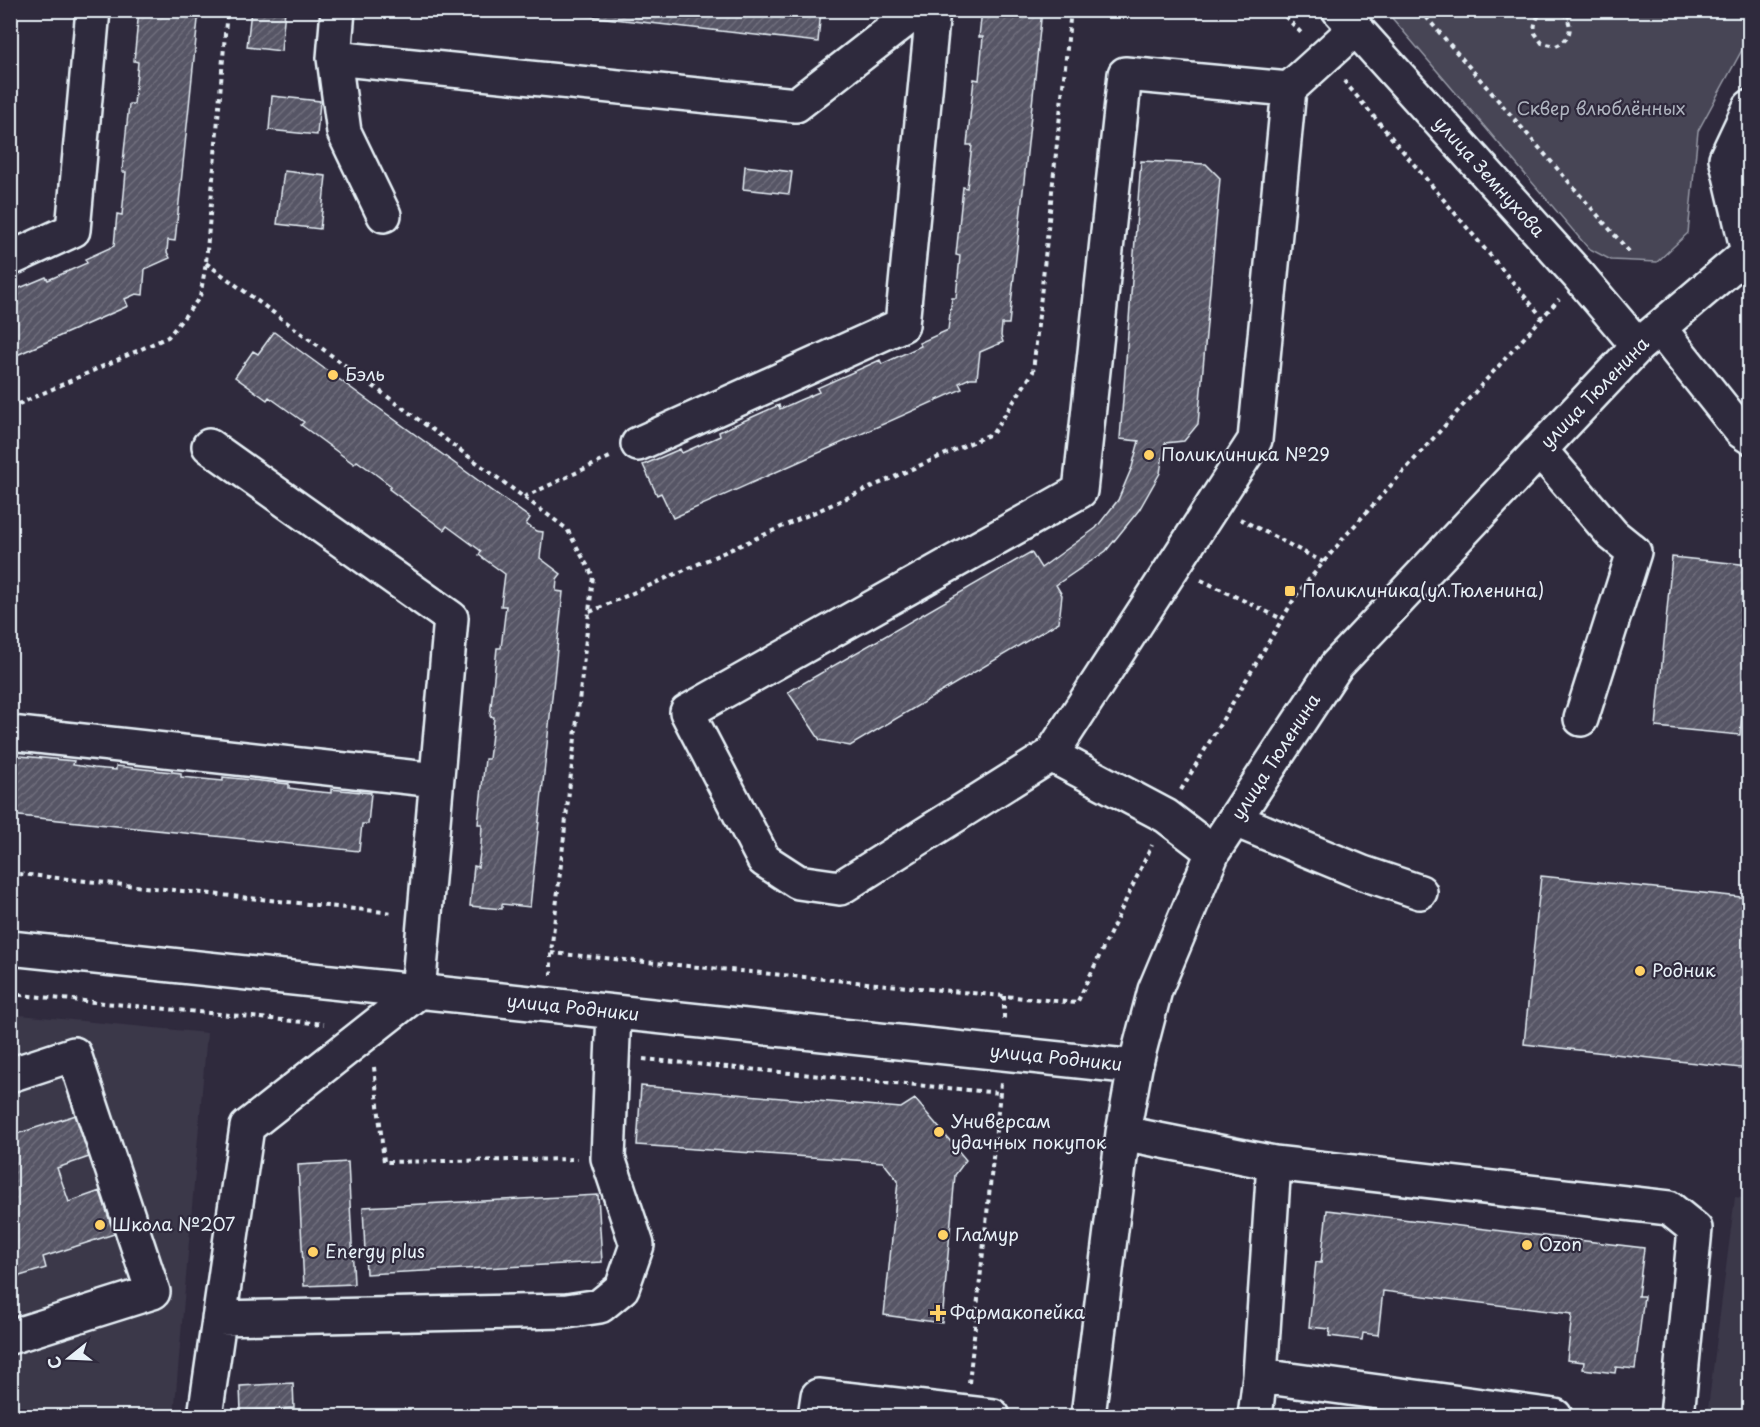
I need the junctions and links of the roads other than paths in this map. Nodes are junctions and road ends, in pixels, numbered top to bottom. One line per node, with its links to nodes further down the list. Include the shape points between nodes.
1 (93, 10): 11 (street, via 73,230)
2 (338, 10): 6 (street)
3 (918, 10): 6 (street, via 796,105)
4 (933, 10): 14 (street, via 902,325)
5 (1347, 20): 7 (street, via 1324,57); 12 (street, улица Земнухова, via 1579,276)
6 (334, 58): 9 (street, via 344,132)
7 (1289, 89): 19 (street, via 1255,440); 19 (street, via 1125,74 1080,492 687,712 764,860 798,882 840,888)
8 (1749, 107): 10 (street, via 1726,158)
9 (384, 215)
10 (1749, 252): 12 (street, улица Тюленина)
11 (10, 259)
12 (1648, 337): 13 (street, улица Земнухова); 16 (street, улица Тюленина)
13 (1749, 437)
14 (638, 444)
15 (209, 446): 20 (street, via 451,618)
16 (1540, 450): 17 (street, via 1613,535 1635,552); 21 (street, улица Тюленина, via 1336,666)
17 (1581, 719)
18 (10, 733): 20 (street)
19 (1051, 754): 22 (street, via 1166,816)
20 (436, 780): 25 (street)
21 (1234, 820): 22 (street, улица Тюленина); 23 (street)
22 (1213, 852): 27 (street, улица Тюленина, via 1155,990)
23 (1420, 892)
24 (10, 948): 25 (street, улица Родники)
25 (418, 992): 26 (street, улица Родники); 31 (street, via 247,1126)
26 (614, 1012): 27 (street, улица Родники); 31 (street, via 608,1158 637,1245 622,1288 600,1306 567,1311)
27 (1135, 1067): 29 (street, улица Тюленина)
28 (10, 1075): 32 (street, via 74,1054 153,1292)
29 (1123, 1133): 30 (street); 37 (street, улица Тюленина)
30 (1274, 1163): 33 (street); 40 (street, via 1669,1208 1695,1229)
31 (219, 1318): 35 (street)
32 (10, 1337)
33 (1260, 1376): 38 (street); 39 (street)
34 (979, 1415): 36 (street, via 818,1396)
35 (205, 1416)
36 (815, 1416)
37 (1088, 1416)
38 (1255, 1416)
39 (1555, 1416)
40 (1677, 1416)

